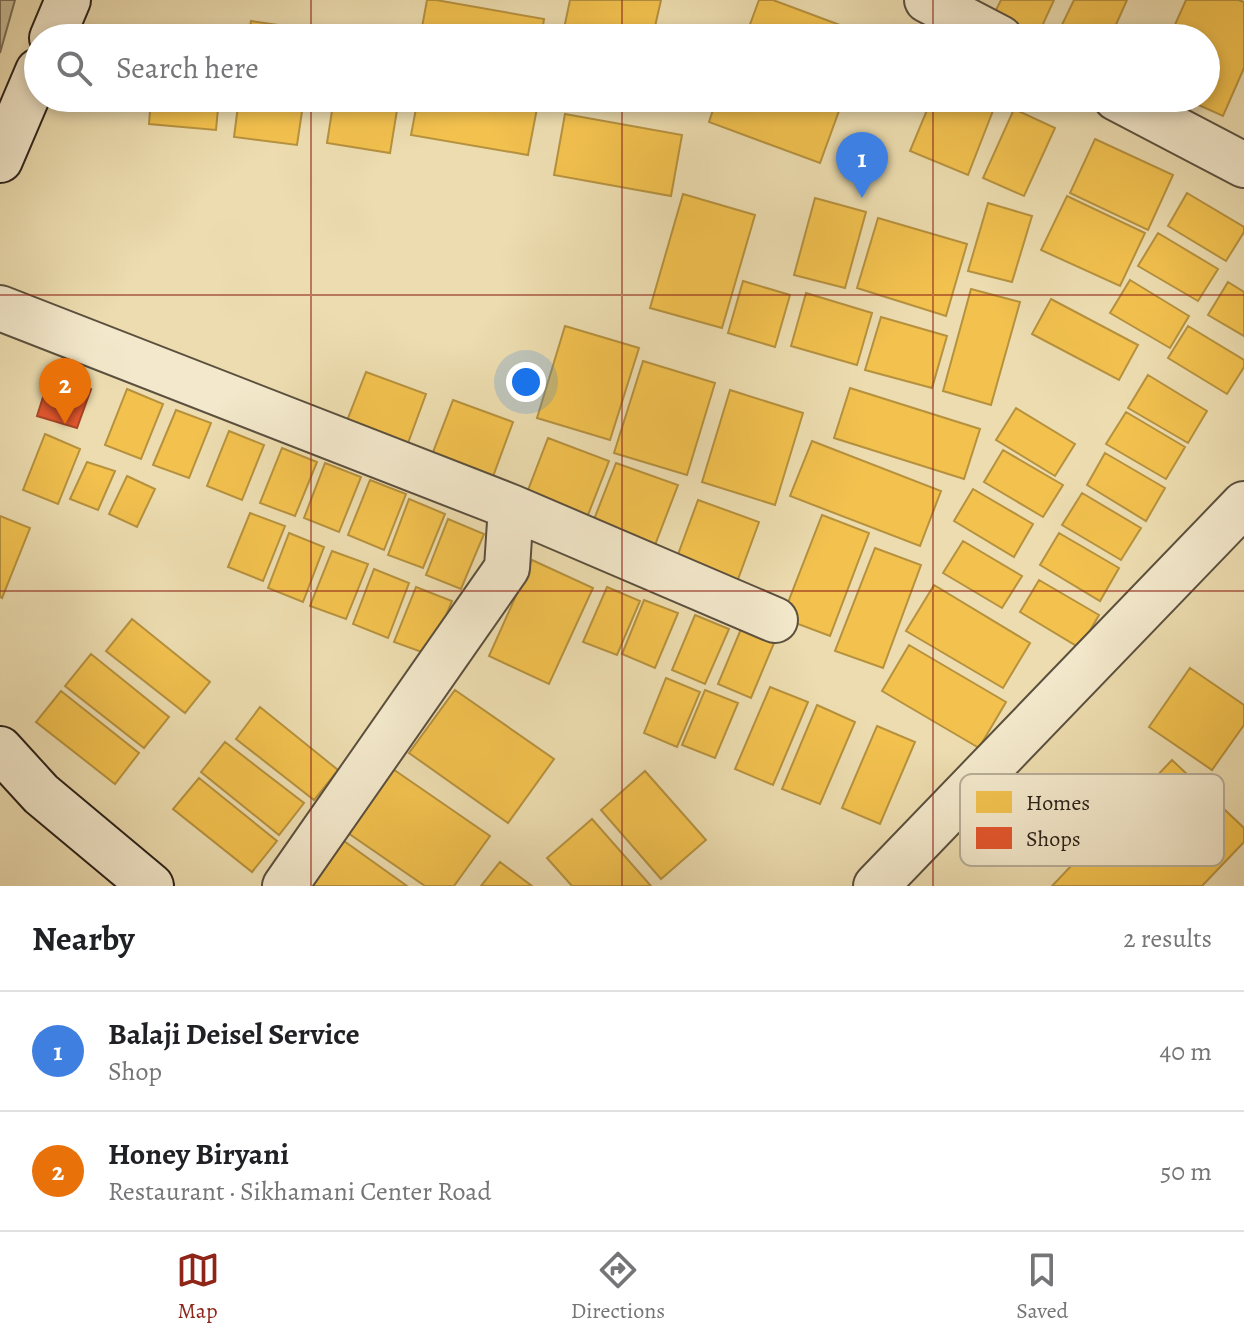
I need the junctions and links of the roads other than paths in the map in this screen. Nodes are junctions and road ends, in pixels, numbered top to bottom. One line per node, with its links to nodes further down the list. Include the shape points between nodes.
1 (68, 0): 3 (street)
2 (927, 0): 4 (street)
3 (58, 24)
4 (973, 24)
5 (24, 104): 7 (street)
6 (1143, 112): 8 (street)
7 (0, 160)
8 (1244, 165)
9 (0, 308): 10 (street)
10 (511, 507): 12 (street); 17 (street, via 507,568)
11 (1239, 519): 14 (street)
12 (775, 620)
13 (0, 749): 16 (street, via 41,794)
14 (987, 774)
15 (960, 801): 18 (street)
16 (151, 886)
17 (285, 886)
18 (876, 886)

